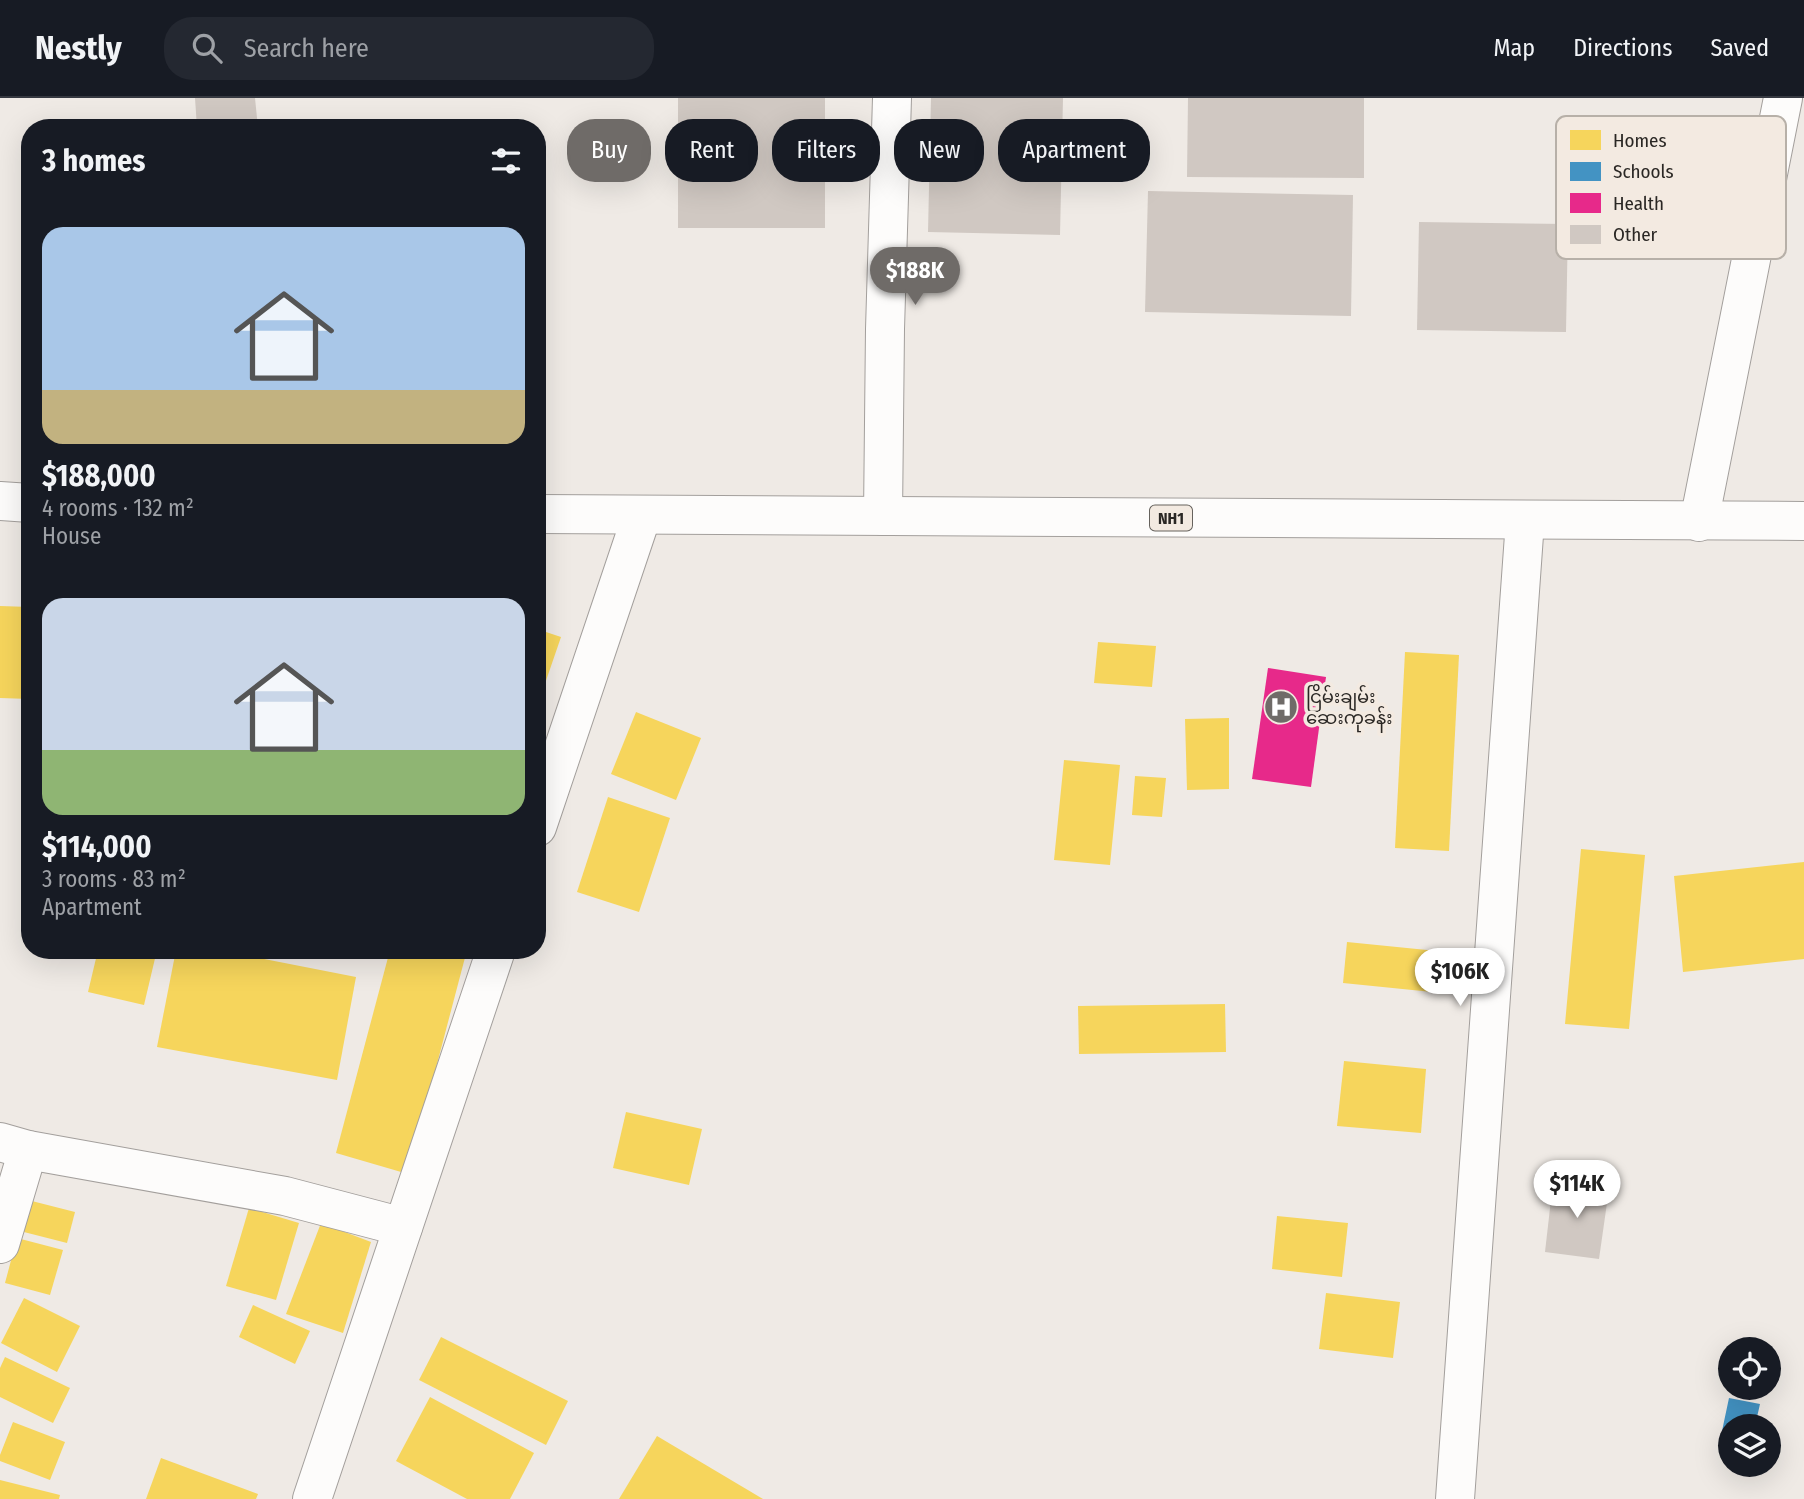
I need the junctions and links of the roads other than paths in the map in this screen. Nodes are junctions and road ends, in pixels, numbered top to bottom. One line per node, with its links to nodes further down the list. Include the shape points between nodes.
1 (892, 98): 9 (main road)
2 (1783, 98): 3 (main road)
3 (1779, 116)
4 (1751, 259): 11 (main road)
5 (0, 501): 6 (main road)
6 (21, 502)
7 (546, 514): 8 (main road, NH1)
8 (642, 515): 9 (main road, NH1); 13 (main road)
9 (883, 516): 10 (main road, NH1)
10 (1525, 521): 11 (main road, NH1); 19 (main road)
11 (1699, 522): 12 (main road, NH1)
12 (1804, 522)
13 (546, 800)
14 (493, 959): 16 (main road)
15 (14, 1146): 16 (main road, via 285,1196); 17 (main road)
16 (403, 1227): 18 (main road)
17 (0, 1244)
18 (312, 1499)
19 (1455, 1499)

